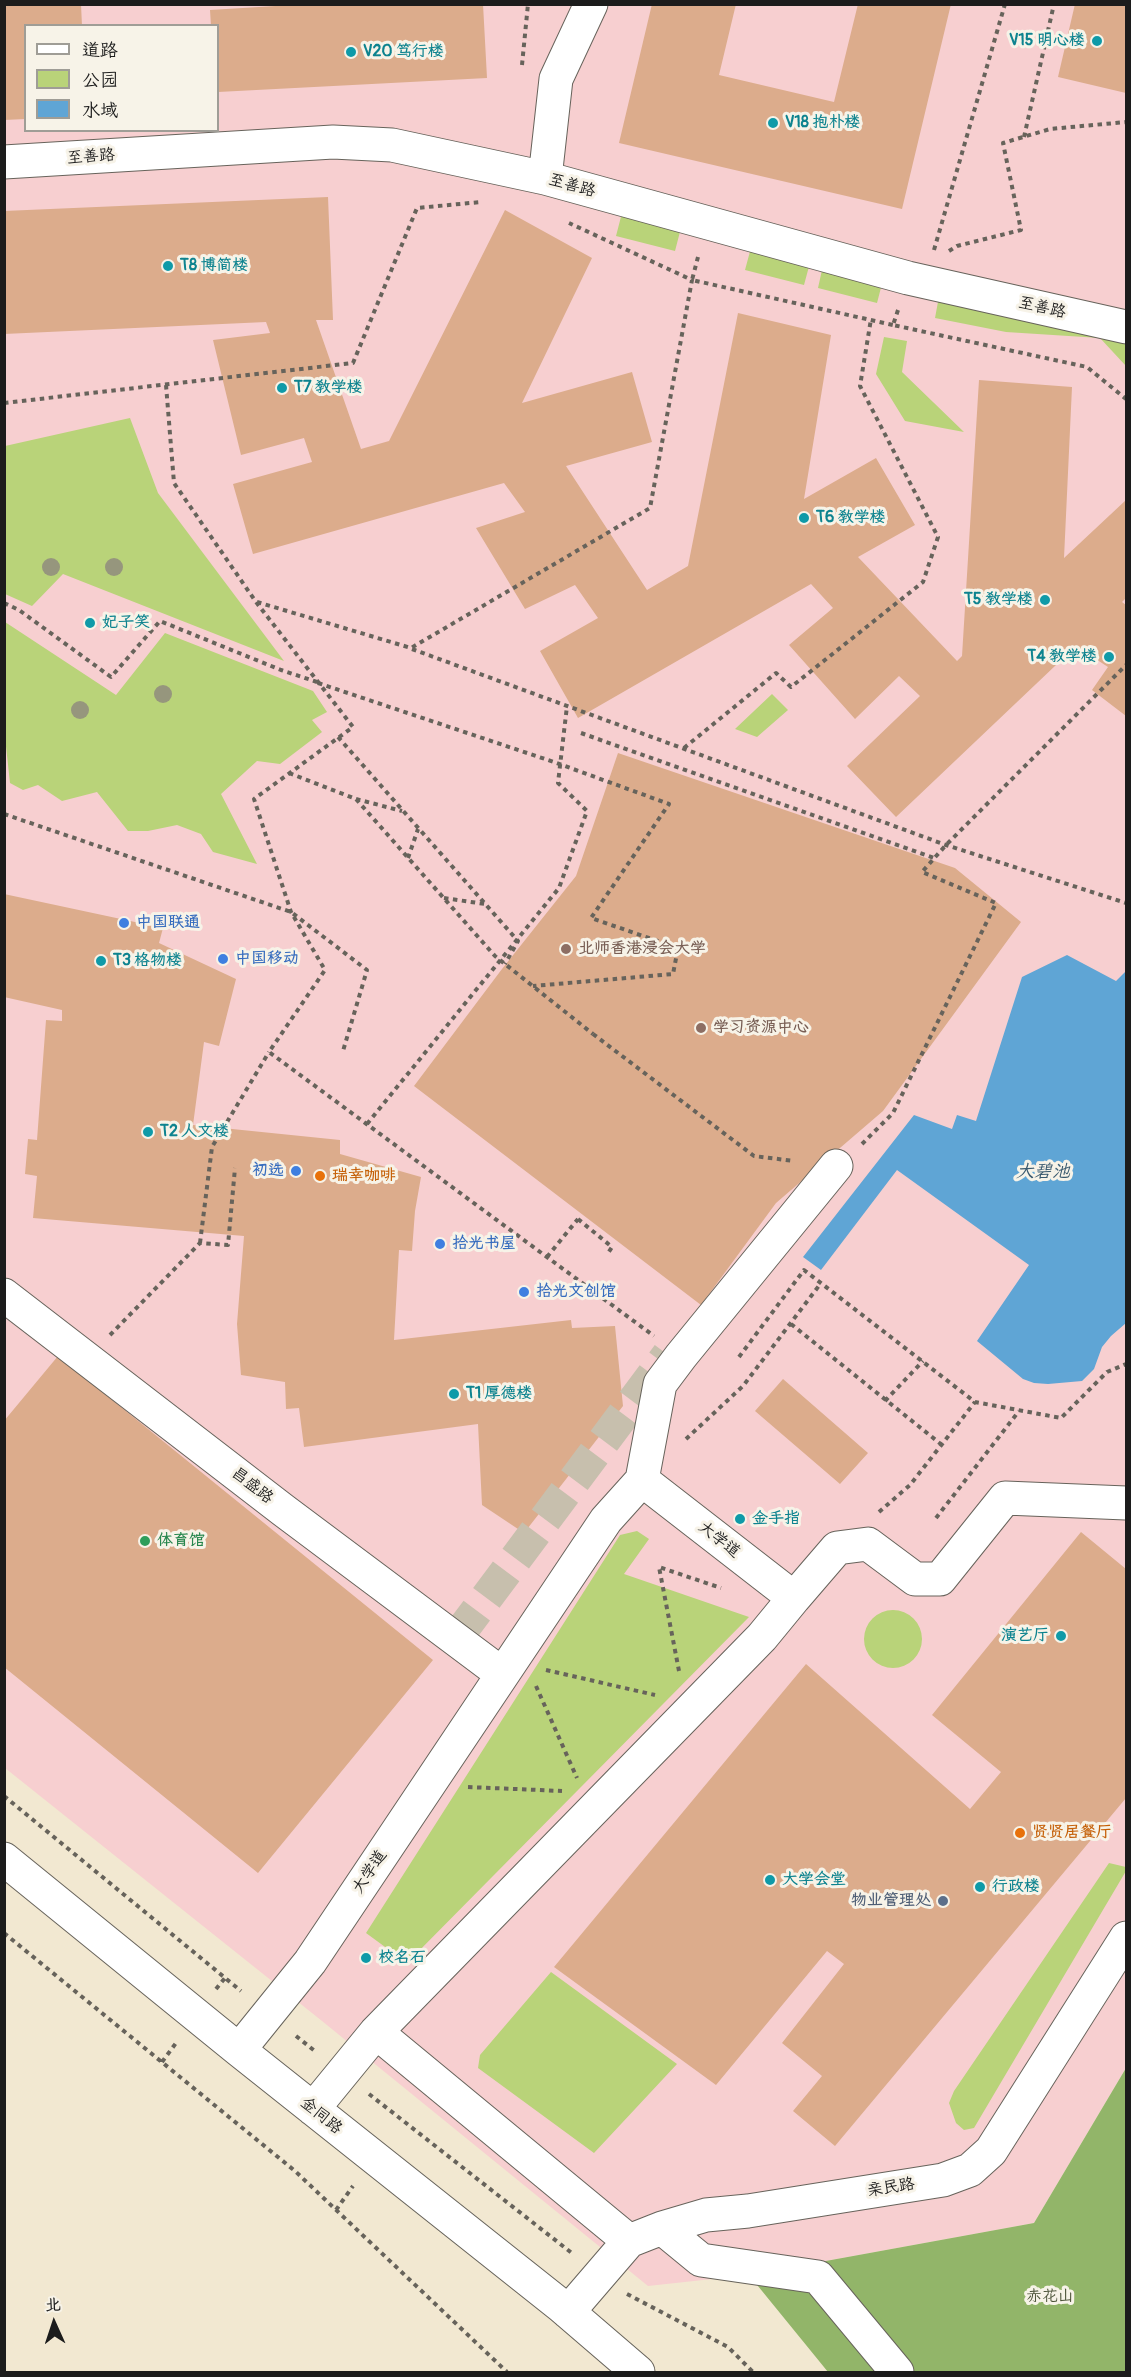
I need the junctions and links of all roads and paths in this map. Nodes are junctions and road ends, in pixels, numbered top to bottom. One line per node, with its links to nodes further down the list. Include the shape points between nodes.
1 (528, 4): 5 (path)
2 (591, 4): 9 (street, via 556,79)
3 (1005, 4): 14 (path)
4 (1054, 4): 7 (path)
5 (521, 76)
6 (1126, 122): 7 (path, via 1050,129)
7 (1023, 137): 13 (path, via 1003,143 1021,230)
8 (4, 162): 9 (street, 至善路, via 333,142 392,146)
9 (545, 178): 12 (street, 至善路)
10 (482, 202): 19 (path, via 417,208 353,363)
11 (567, 222): 15 (path)
12 (707, 224): 15 (path); 18 (street, 至善路, via 908,278)
13 (957, 246)
14 (934, 252)
15 (692, 280): 16 (path); 23 (path, via 650,508)
16 (871, 319): 17 (path); 29 (path, via 860,386 938,537 923,582 791,687 776,673)
17 (893, 325)
18 (1126, 327)
19 (166, 385): 20 (path); 21 (path, via 174,483)
20 (4, 403)
21 (256, 602): 23 (path); 25 (path)
22 (4, 603): 25 (path, via 111,677 160,621)
23 (411, 648): 26 (path)
24 (1126, 665): 35 (path)
25 (318, 682): 28 (path, via 353,727); 43 (path, bridge, via 669,804 591,918 678,948 673,974)
26 (567, 706): 29 (path); 46 (path, via 558,783 587,811 559,888)
27 (581, 733): 37 (path)
28 (338, 737): 30 (path); 32 (path, bridge)
29 (684, 748): 35 (path)
30 (289, 773): 31 (path, bridge); 41 (path, via 254,799)
31 (356, 799): 32 (path); 36 (path, bridge)
32 (402, 811): 34 (path, bridge)
33 (4, 814): 41 (path)
34 (418, 829): 36 (path); 40 (path, bridge)
35 (946, 845): 37 (path); 39 (path)
36 (408, 858): 38 (path, bridge)
37 (934, 858): 48 (path, via 922,872 996,903 893,1113)
38 (444, 898): 40 (path); 42 (path, bridge)
39 (1126, 903)
40 (485, 904): 42 (path, bridge, via 518,941)
41 (291, 912): 44 (path, via 367,970); 45 (path, via 325,970)
42 (505, 964): 43 (path, bridge)
43 (533, 986): 47 (path, bridge)
44 (343, 1051)
45 (269, 1052): 46 (path); 50 (path, via 212,1147)
46 (367, 1124): 52 (path)
47 (754, 1156)
48 (836, 1166): 56 (street)
49 (235, 1168): 50 (path, via 228,1245)
50 (200, 1243): 58 (path)
51 (608, 1253): 52 (path, bridge, via 612,1247 578,1219)
52 (547, 1257): 56 (path)
53 (821, 1283): 55 (path); 57 (path, via 804,1270); 59 (path)
54 (4, 1295): 58 (street, 昌盛路)
55 (791, 1324): 61 (path); 64 (path, via 743,1386)
56 (681, 1356): 66 (street, via 660,1384)
57 (739, 1357)
58 (87, 1359): 72 (street, 昌盛路, via 283,1510)
59 (922, 1361): 61 (path); 62 (path)
60 (1126, 1364): 63 (path, via 1107,1372 1061,1418)
61 (885, 1401): 65 (path)
62 (975, 1402): 63 (path); 65 (path)
63 (1019, 1411): 69 (path)
64 (684, 1441)
65 (942, 1445): 67 (path)
66 (642, 1480): 71 (street, 大学道); 72 (street, 大学道, via 606,1520)
67 (910, 1485)
68 (1126, 1503): 71 (street, via 1005,1498 940,1579 915,1579 868,1544 837,1548)
69 (936, 1518)
70 (722, 1588): 73 (path, via 659,1566)
71 (794, 1598): 73 (street, via 762,1637)
72 (514, 1665): 73 (path); 74 (street, 大学道); 75 (path)
73 (689, 1705): 75 (street)
74 (428, 1785): 75 (path); 80 (street, 大学道, via 310,1962)
75 (591, 1798): 79 (street)
76 (4, 1859): 80 (street, 金同路)
77 (4, 1934): 85 (path, via 295,2171)
78 (1126, 1938): 82 (street, 亲民路, via 991,2151 970,2170 943,2180 706,2215)
79 (376, 2032): 81 (street); 83 (street)
80 (239, 2050): 81 (street, 金同路)
81 (314, 2109): 84 (street, 金同路)
82 (662, 2228): 83 (street, 亲民路); 87 (street, via 701,2259 818,2277)
83 (629, 2241): 84 (street, 亲民路)
84 (568, 2312): 86 (street, 金同路)
85 (507, 2373)
86 (638, 2373)
87 (897, 2373)

